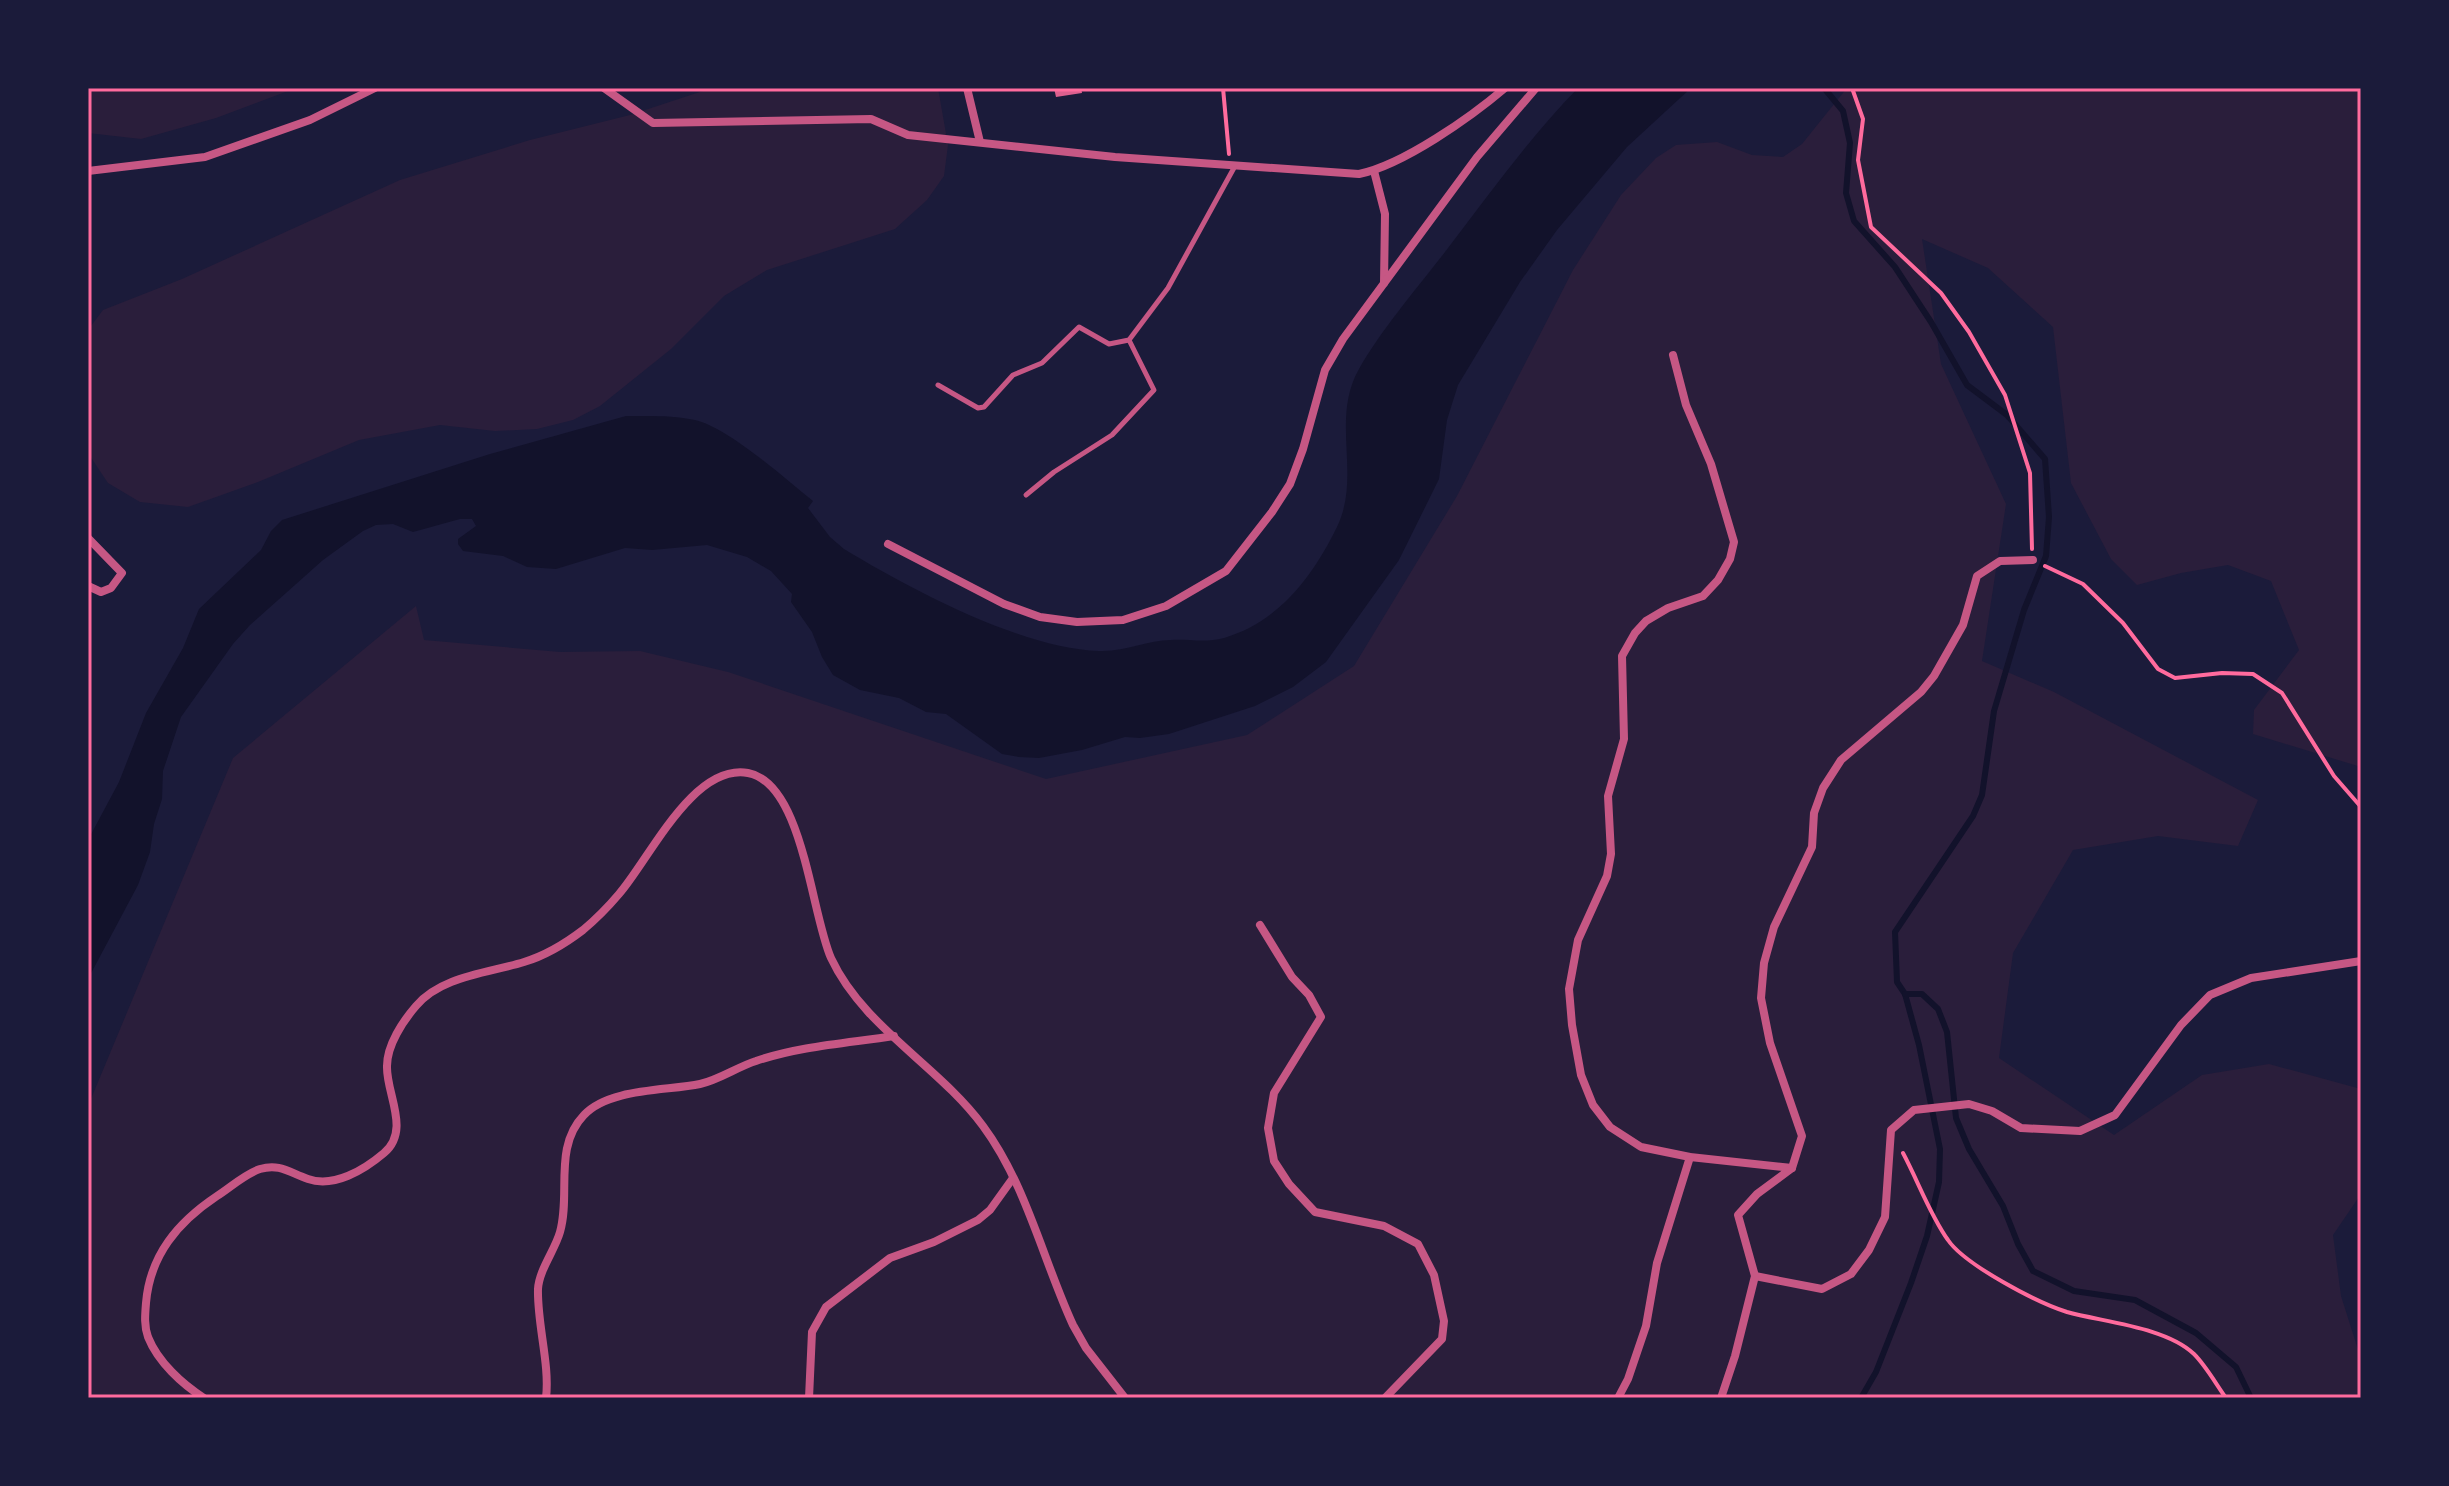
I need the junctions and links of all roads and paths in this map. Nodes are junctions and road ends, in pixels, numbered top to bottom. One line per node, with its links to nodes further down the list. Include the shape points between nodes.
1 (375, 88): 10 (street, via 310,120 205,157)
2 (604, 88): 8 (street, via 653,123 871,119 908,135)
3 (967, 88): 8 (street)
4 (1223, 88): 9 (path)
5 (1505, 88): 11 (street)
6 (1536, 88): 12 (street, via 1477,157)
7 (1852, 88): 19 (path, via 1863,119 1858,160 1871,227 1941,293 2005,395 2030,473)
8 (980, 142): 9 (street)
9 (1233, 165): 11 (street); 13 (lane, via 1168,288)
10 (88, 171)
11 (1374, 171): 12 (street, via 1385,214)
12 (1384, 284): 18 (street, via 1325,370 1290,484 1272,512 1226,571 1166,606 1123,620 1040,617)
13 (1129, 340): 15 (lane, via 1109,344 1079,327 1042,363 1013,375 984,407); 16 (lane, via 1154,390 1112,435)
14 (1673, 355): 26 (street, via 1734,542 1718,580 1703,596 1646,621 1622,656 1624,739 1608,796 1611,854 1607,876 1578,940 1569,989 1581,1075 1593,1105 1610,1127 1641,1147)
15 (938, 385)
16 (1026, 495)
17 (88, 538): 20 (street, via 122,573 101,592)
18 (888, 544)
19 (2033, 560): 21 (path, via 2083,584 2123,623 2158,669 2175,678 2253,674 2282,693 2334,776); 27 (street, via 2000,561 1977,576 1963,625 1934,676 1841,760 1823,788 1814,813 1812,847 1774,927 1761,998 1770,1043 1802,1136)
20 (88, 586)
21 (2361, 807)
22 (1260, 925): 34 (street, via 1321,1017 1274,1093 1268,1128 1274,1161 1315,1212 1384,1226 1418,1244 1434,1275 1444,1321 1442,1339)
23 (2361, 961): 25 (street, via 2251,978 2210,995 2181,1025 2115,1115 2080,1131 2021,1128 1969,1104 1914,1110)
24 (894, 1036): 28 (street, via 980,1121); 30 (street, via 865,1008 833,963 802,846 780,795 758,775 728,773 705,786 675,815 620,893 582,930 529,961 444,985 418,1003 399,1029 387,1062 397,1131 386,1152 354,1174 324,1183 281,1167 259,1169 178,1227 151,1274 145,1329 160,1358); 31 (street, via 790,1052 703,1084 629,1095 584,1115 567,1143 566,1204 538,1285)
25 (1891, 1130): 29 (street, via 1885,1217 1851,1274 1822,1289); 37 (path, via 1948,1241 1965,1257 2022,1293 2067,1312 2169,1339 2193,1353)
26 (1690, 1157): 27 (street); 35 (street, via 1657,1263 1646,1326)
27 (1792, 1168): 29 (street, via 1738,1215)
28 (1013, 1178): 32 (street, via 978,1220 890,1258 826,1307 812,1332); 33 (street, via 1073,1325)
29 (1755, 1276): 36 (street)
30 (204, 1398)
31 (546, 1398)
32 (809, 1398)
33 (1125, 1398)
34 (1385, 1398)
35 (1618, 1398)
36 (1721, 1398)
37 (2226, 1398)

